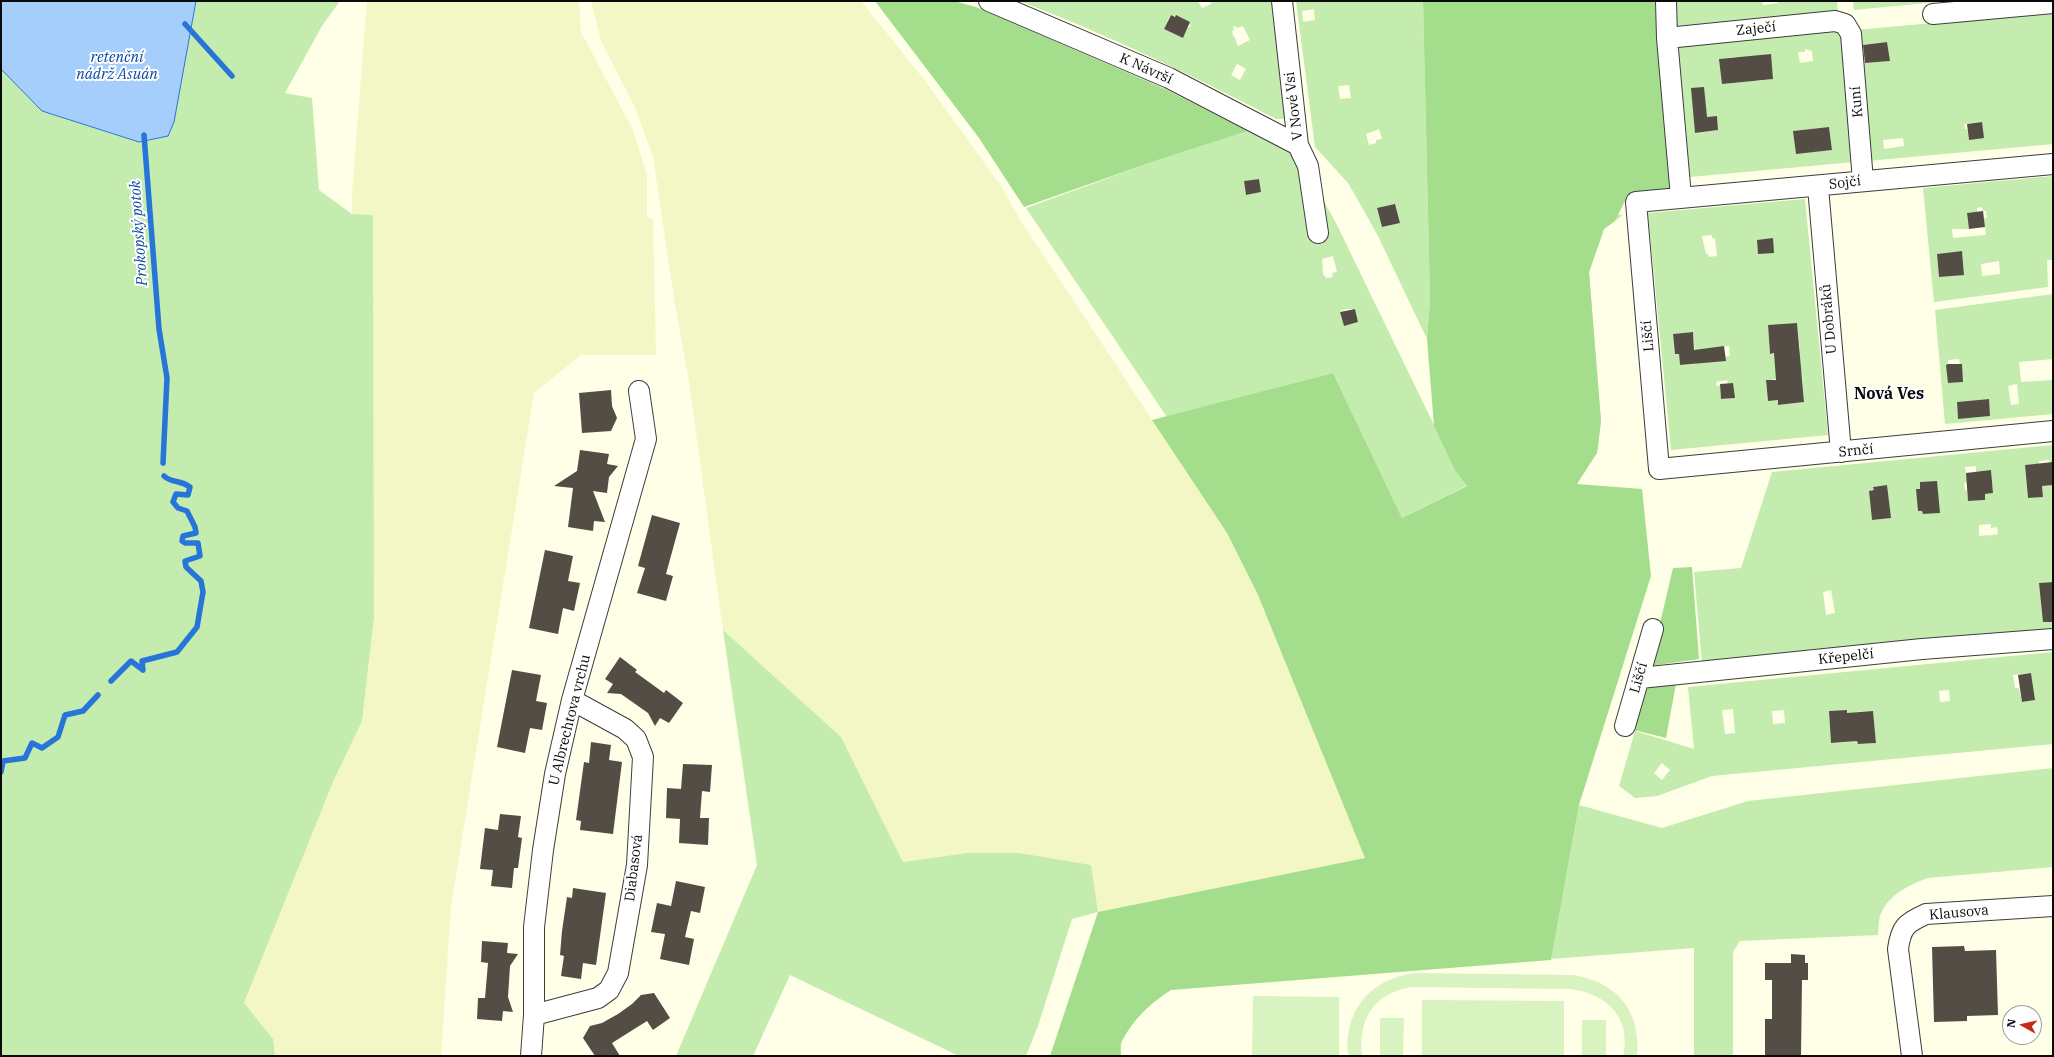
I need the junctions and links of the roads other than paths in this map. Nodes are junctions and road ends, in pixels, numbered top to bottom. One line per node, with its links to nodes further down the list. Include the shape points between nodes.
1 (989, 1): 8 (street, K Návrší, via 1169,78)
2 (1282, 1): 8 (street, V Nové Vsi)
3 (1666, 1): 7 (street)
4 (2053, 2): 5 (street)
5 (1933, 14)
6 (1845, 24): 7 (street, Zaječí, via 1835,20); 10 (street, Kuní, via 1851,34)
7 (1667, 38): 12 (street)
8 (1298, 146): 14 (street, V Nové Vsi, via 1308,166)
9 (2053, 164): 10 (street, Sojčí)
10 (1863, 181): 11 (street, Sojčí)
11 (1818, 187): 12 (street, Sojčí); 17 (street, U Dobráků)
12 (1681, 197): 13 (street, Sojčí)
13 (1636, 202): 18 (street, Liščí)
14 (1318, 233)
15 (639, 391): 22 (street, U Albrechtova vrchu, via 646,439)
16 (2053, 432): 17 (street, Srnčí)
17 (1841, 452): 18 (street, Srnčí)
18 (1659, 469)
19 (1653, 629): 21 (street, Liščí)
20 (2053, 639): 21 (street, Křepelčí, via 1914,650)
21 (1640, 678): 23 (street, Liščí)
22 (572, 700): 25 (street, U Albrechtova vrchu, via 555,774 542,850 534,926); 25 (street, Diabasová, via 625,728 636,739 643,757 637,865 618,973 609,990 598,998)
23 (1625, 726)
24 (2053, 906): 27 (street, Klausova, via 1926,914 1909,922 1900,934 1898,949)
25 (534, 1015): 26 (street, U Albrechtova vrchu)
26 (531, 1056)
27 (1912, 1056)

